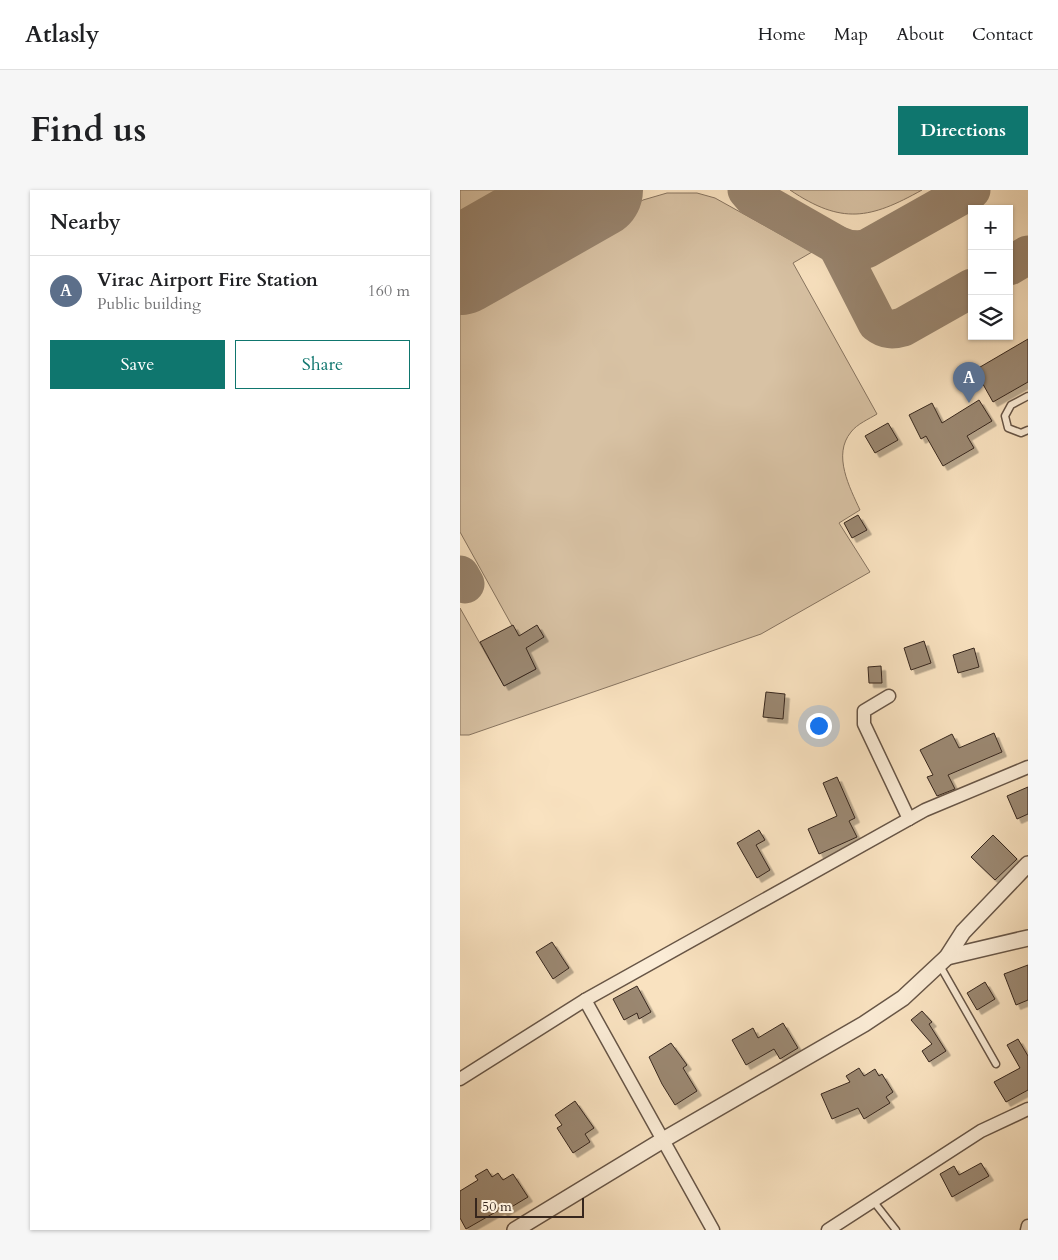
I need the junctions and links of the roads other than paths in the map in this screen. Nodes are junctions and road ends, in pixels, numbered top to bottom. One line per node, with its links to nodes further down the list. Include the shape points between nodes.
1 (1028, 396): 2 (lane, via 1011,405 1005,416 1008,428 1021,433)
2 (1028, 430)
3 (888, 696): 5 (street, via 864,711 864,724)
4 (1028, 767): 5 (street)
5 (909, 819): 9 (street)
6 (1028, 864): 8 (street, via 963,932)
7 (1028, 938): 8 (street)
8 (942, 960): 10 (lane); 13 (street, via 903,998 864,1024)
9 (585, 1000): 11 (street); 13 (street)
10 (996, 1064)
11 (460, 1079)
12 (1028, 1108): 14 (street, via 981,1131)
13 (662, 1140): 16 (street); 17 (street)
14 (874, 1202): 18 (street); 19 (lane)
15 (1028, 1226): 20 (street)
16 (515, 1230)
17 (713, 1230)
18 (828, 1230)
19 (896, 1230)
20 (1027, 1230)

